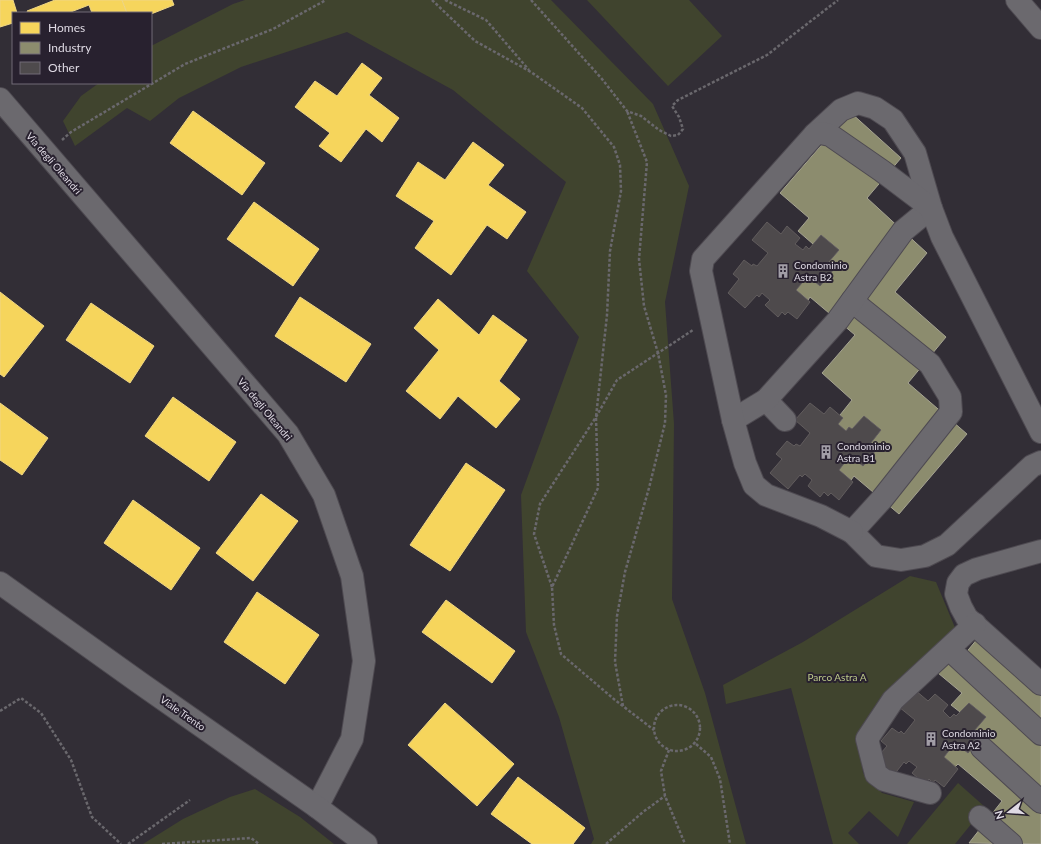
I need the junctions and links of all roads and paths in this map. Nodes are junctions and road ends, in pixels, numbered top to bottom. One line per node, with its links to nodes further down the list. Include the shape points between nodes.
1 (326, 0): 10 (path, via 273,29 185,64)
2 (432, 0): 8 (path, via 475,41)
3 (445, 0): 8 (path, via 486,20)
4 (531, 0): 12 (path, via 602,79)
5 (838, 0): 12 (path, via 767,55 678,100 672,106 683,129 678,135 671,136 641,116)
6 (1017, 0): 7 (street)
7 (1041, 28)
8 (531, 72): 20 (path, via 582,108 614,147 620,165 620,191 610,251 607,315)
9 (151, 84): 14 (path, via 71,132)
10 (152, 84)
11 (0, 99): 14 (street, Via degli Oleandri)
12 (627, 111): 18 (path, via 647,162 639,260 644,306)
13 (815, 134): 15 (street, via 830,135); 15 (street, via 841,110 858,103 875,108 893,120 915,153); 17 (street, via 703,259 701,271)
14 (47, 154): 43 (street, Via degli Oleandri, via 288,434 324,495 352,576 364,661 352,739)
15 (931, 208): 16 (street, via 903,230); 23 (street, via 942,237)
16 (852, 301): 19 (street); 25 (street, via 930,364 950,397 951,412 882,499)
17 (711, 321): 18 (path); 21 (street)
18 (658, 353): 20 (path, via 617,380); 32 (path, via 666,395 665,423 625,572 617,616 616,662)
19 (766, 400): 21 (street); 22 (street)
20 (596, 417): 28 (path, via 598,488); 28 (path, via 540,504 534,534)
21 (733, 420): 25 (street, via 754,485 766,496 820,516)
22 (785, 420)
23 (1041, 432)
24 (1041, 462): 25 (street, via 1032,466 947,545 925,556 901,560 876,556)
25 (852, 532)
26 (1041, 551): 29 (street, via 964,575 958,583 956,594 967,618)
27 (0, 583): 43 (street, Viale Trento)
28 (552, 588): 32 (path, via 554,625 562,654)
29 (975, 624): 30 (street); 31 (street)
30 (948, 649): 35 (street); 39 (street, via 893,700 867,739 876,774 884,780)
31 (1041, 684)
32 (623, 706): 34 (path)
33 (0, 712): 45 (path, via 21,698 41,713 71,760 92,818)
34 (654, 730): 36 (path, via 658,715 663,710 677,704 685,706 692,709 700,722 701,729); 38 (path, via 658,742)
35 (1041, 734)
36 (696, 744): 38 (path, via 683,751); 52 (path, via 711,757 720,779)
37 (982, 748): 42 (street)
38 (669, 750): 40 (path, via 661,771)
39 (930, 793)
40 (665, 796): 50 (path); 51 (path)
41 (190, 800): 46 (path)
42 (1041, 802)
43 (317, 807): 49 (street, Viale Trento)
44 (980, 817): 53 (street)
45 (121, 844)
46 (128, 844)
47 (162, 844): 48 (path, via 251,838)
48 (259, 844)
49 (366, 844)
50 (606, 844)
51 (685, 844)
52 (730, 844)
53 (1011, 844)

